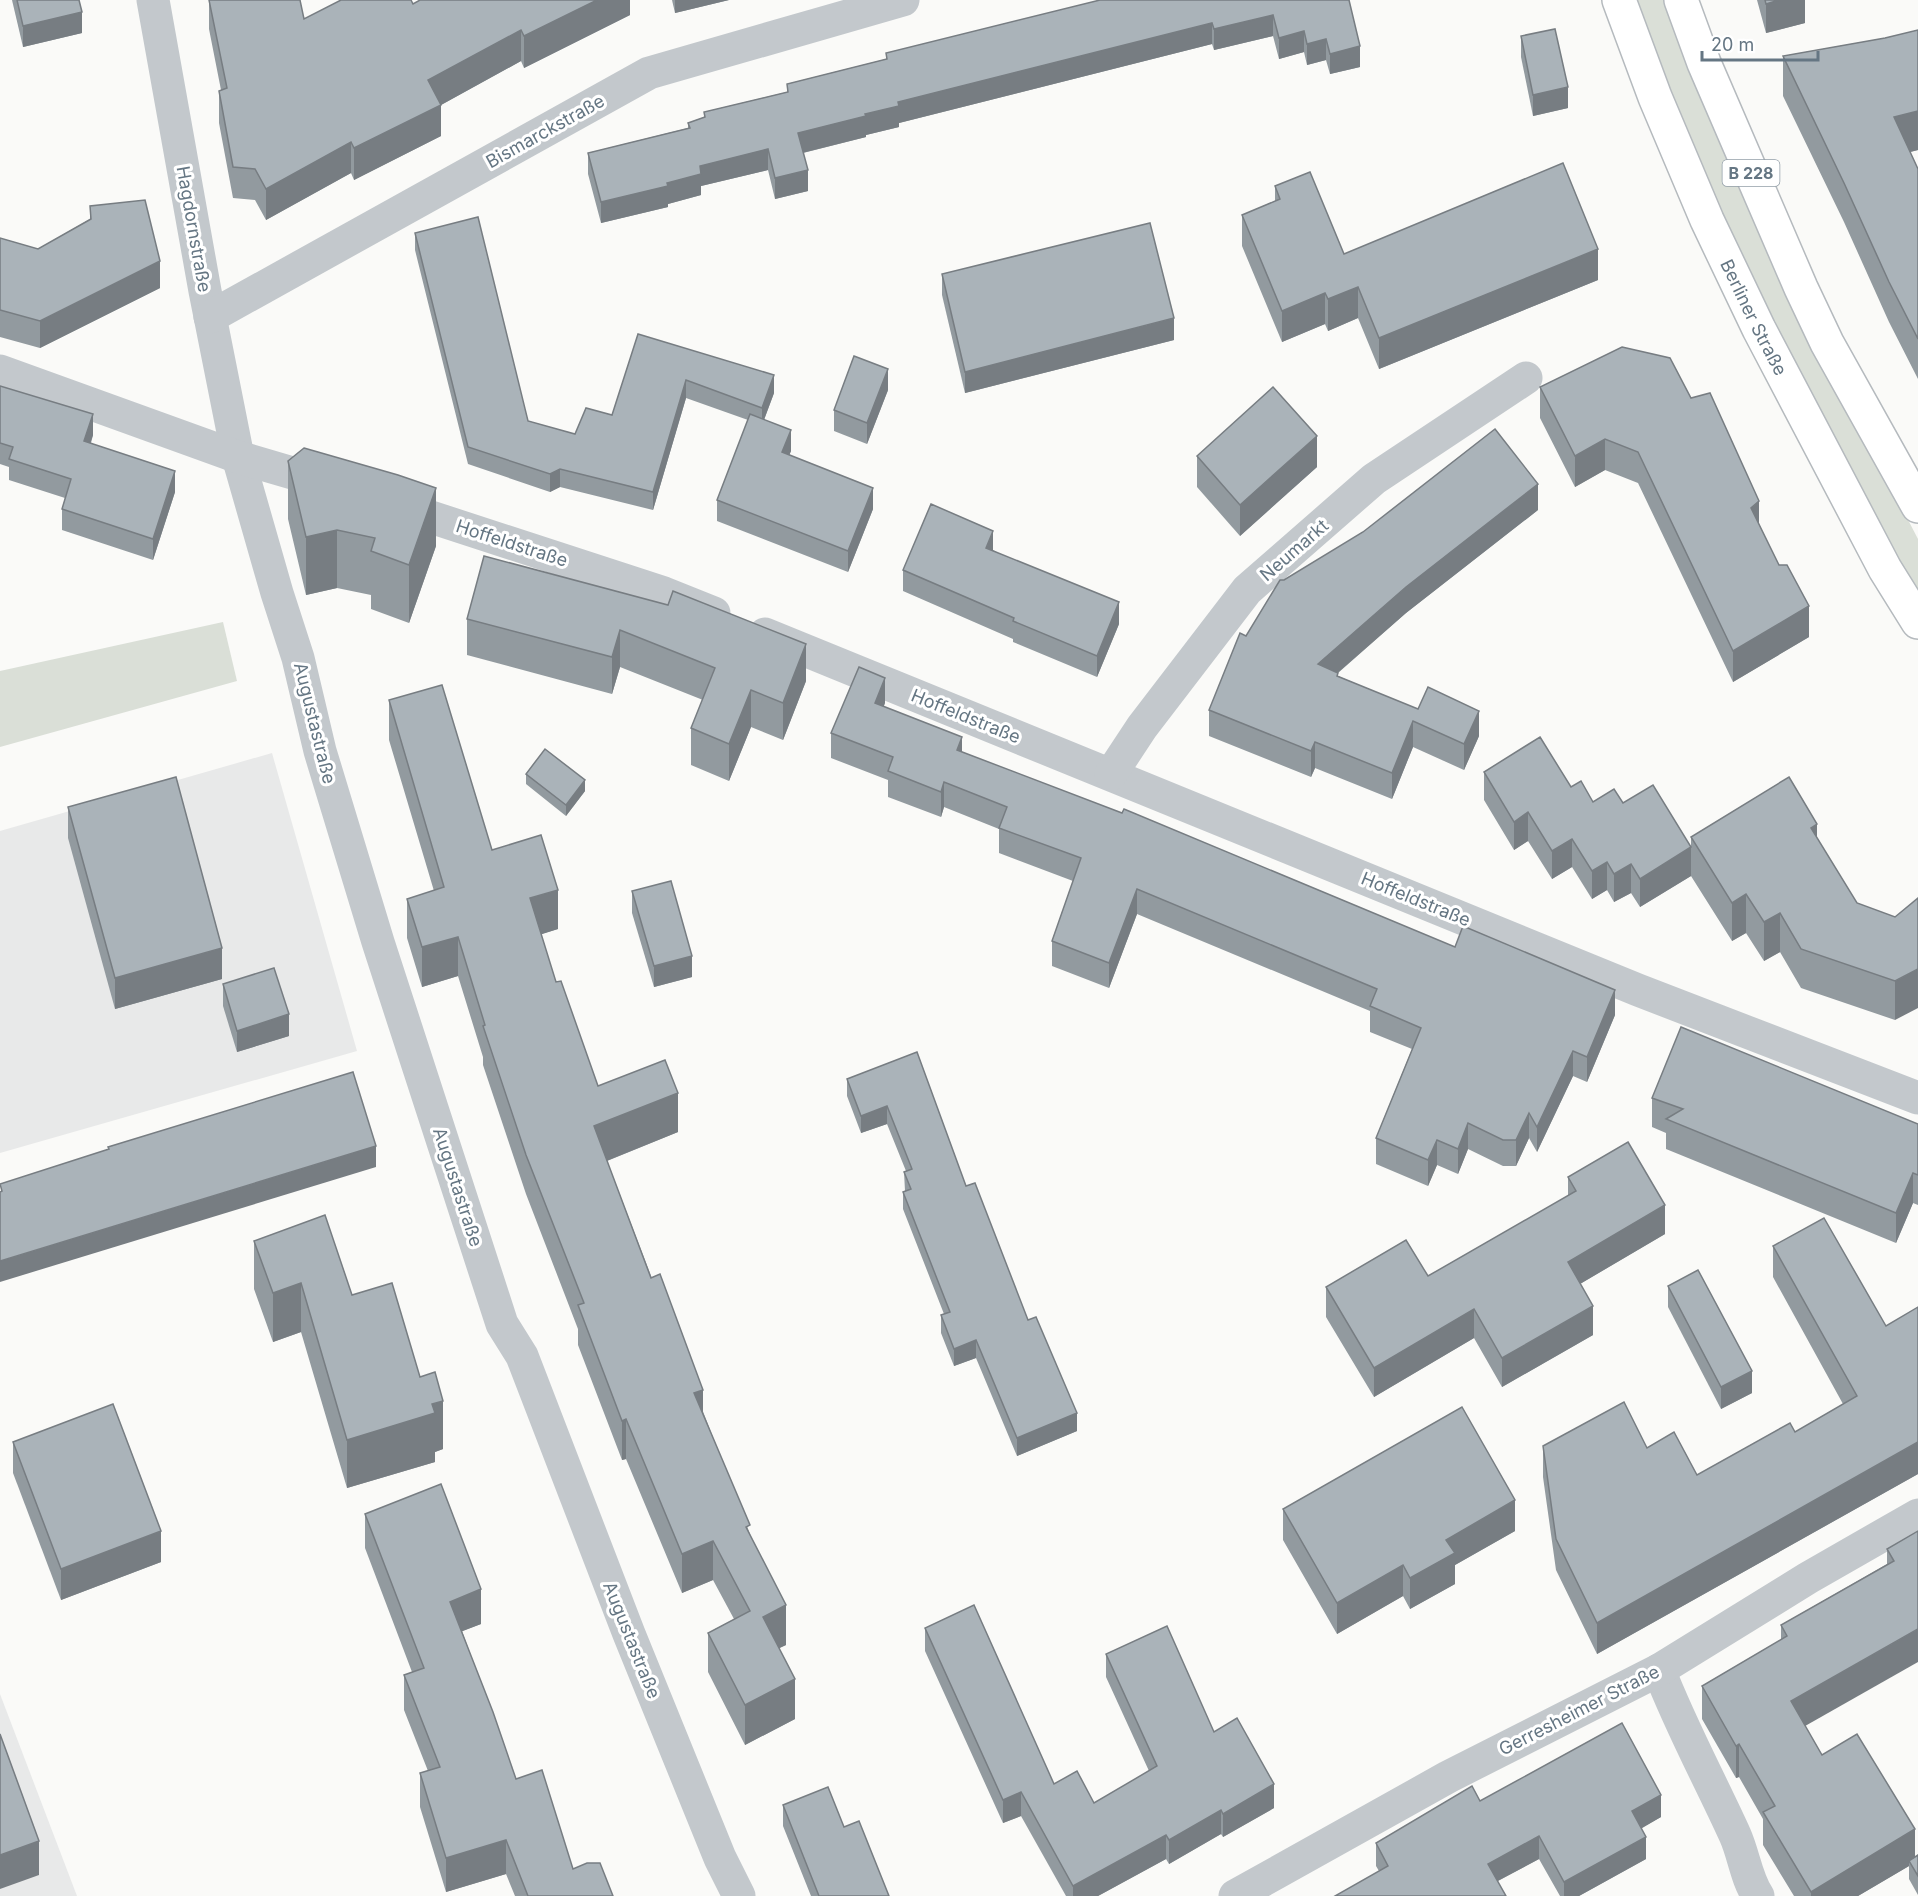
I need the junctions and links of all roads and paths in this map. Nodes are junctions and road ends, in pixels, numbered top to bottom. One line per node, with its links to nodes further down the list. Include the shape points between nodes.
1 (153, 0): 5 (street, Hagdornstraße)
2 (903, 0): 5 (street, Bismarckstraße, via 649,73)
3 (1619, 0): 10 (main road, Berliner Straße, via 1707,220 1754,319 1885,569)
4 (1681, 0): 9 (main road, B 228, via 1801,288 1827,343)
5 (210, 317): 8 (street, Hagdornstraße)
6 (0, 371): 8 (street, Hoffeldstraße)
7 (1527, 378): 11 (street, Neumarkt, via 1374,479 1247,590 1142,727)
8 (238, 456): 11 (street, Hoffeldstraße, via 664,593); 15 (street, Augustastraße, via 298,658 333,796 502,1324 522,1356 629,1634)
9 (1918, 506)
10 (1918, 622)
11 (1111, 774): 12 (street, Hoffeldstraße, via 1638,990)
12 (1918, 1098)
13 (1918, 1515): 14 (street, Gerresheimer Straße)
14 (1659, 1670): 16 (street, Gerresheimer Straße, via 1448,1777); 17 (street, via 1736,1837)
15 (739, 1896)
16 (1234, 1896)
17 (1758, 1896)

